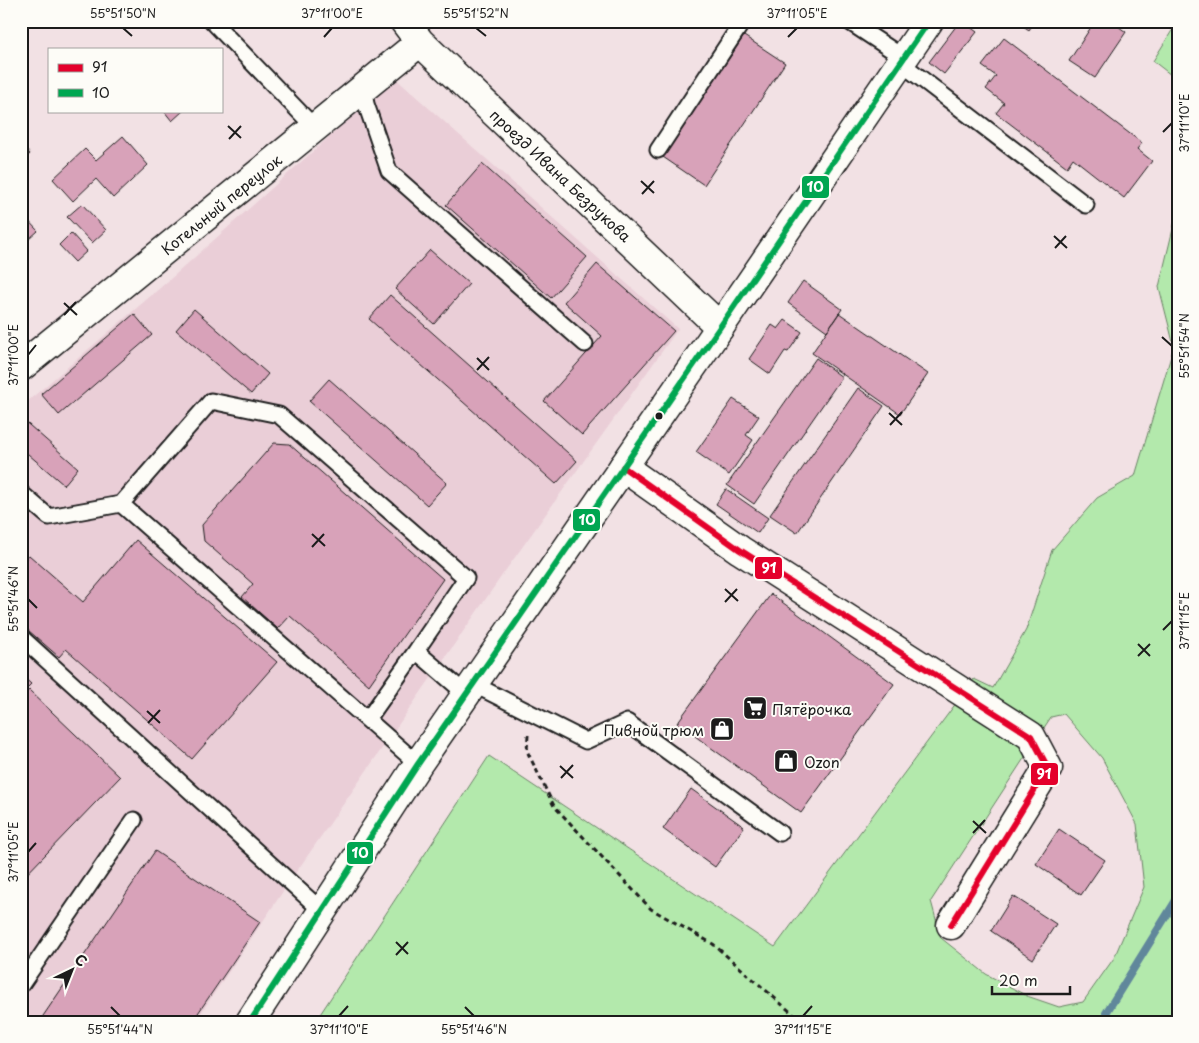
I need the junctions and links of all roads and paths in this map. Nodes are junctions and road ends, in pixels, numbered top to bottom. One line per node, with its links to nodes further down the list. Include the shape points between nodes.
1 (212, 21): 8 (lane)
2 (742, 21): 9 (lane)
3 (848, 21): 6 (lane)
4 (929, 21): 6 (street)
5 (415, 29): 7 (street, Котельный переулок); 11 (street, проезд Ивана Безрукова)
6 (902, 60): 10 (lane); 11 (street)
7 (363, 88): 8 (street, Котельный переулок); 12 (lane, via 389,171)
8 (315, 128): 13 (street, Котельный переулок)
9 (658, 150)
10 (1086, 205)
11 (720, 327): 14 (street)
12 (585, 344)
13 (21, 367)
14 (623, 467): 19 (street); 26 (street, via 740,550 1031,736 1048,768)
15 (21, 493): 16 (lane, via 49,517)
16 (121, 504): 18 (lane, via 211,401 279,415 466,578); 21 (lane)
17 (21, 637): 25 (lane)
18 (416, 651): 19 (lane); 21 (lane)
19 (470, 689): 20 (lane); 22 (street)
20 (528, 712): 24 (lane, via 586,741 627,722); 29 (path, via 527,751 554,806 651,909 713,944)
21 (368, 720): 22 (lane)
22 (418, 764): 25 (street)
23 (134, 820): 27 (lane)
24 (780, 833)
25 (322, 911): 28 (street)
26 (951, 925)
27 (21, 985)
28 (250, 1022)
29 (802, 1022)

